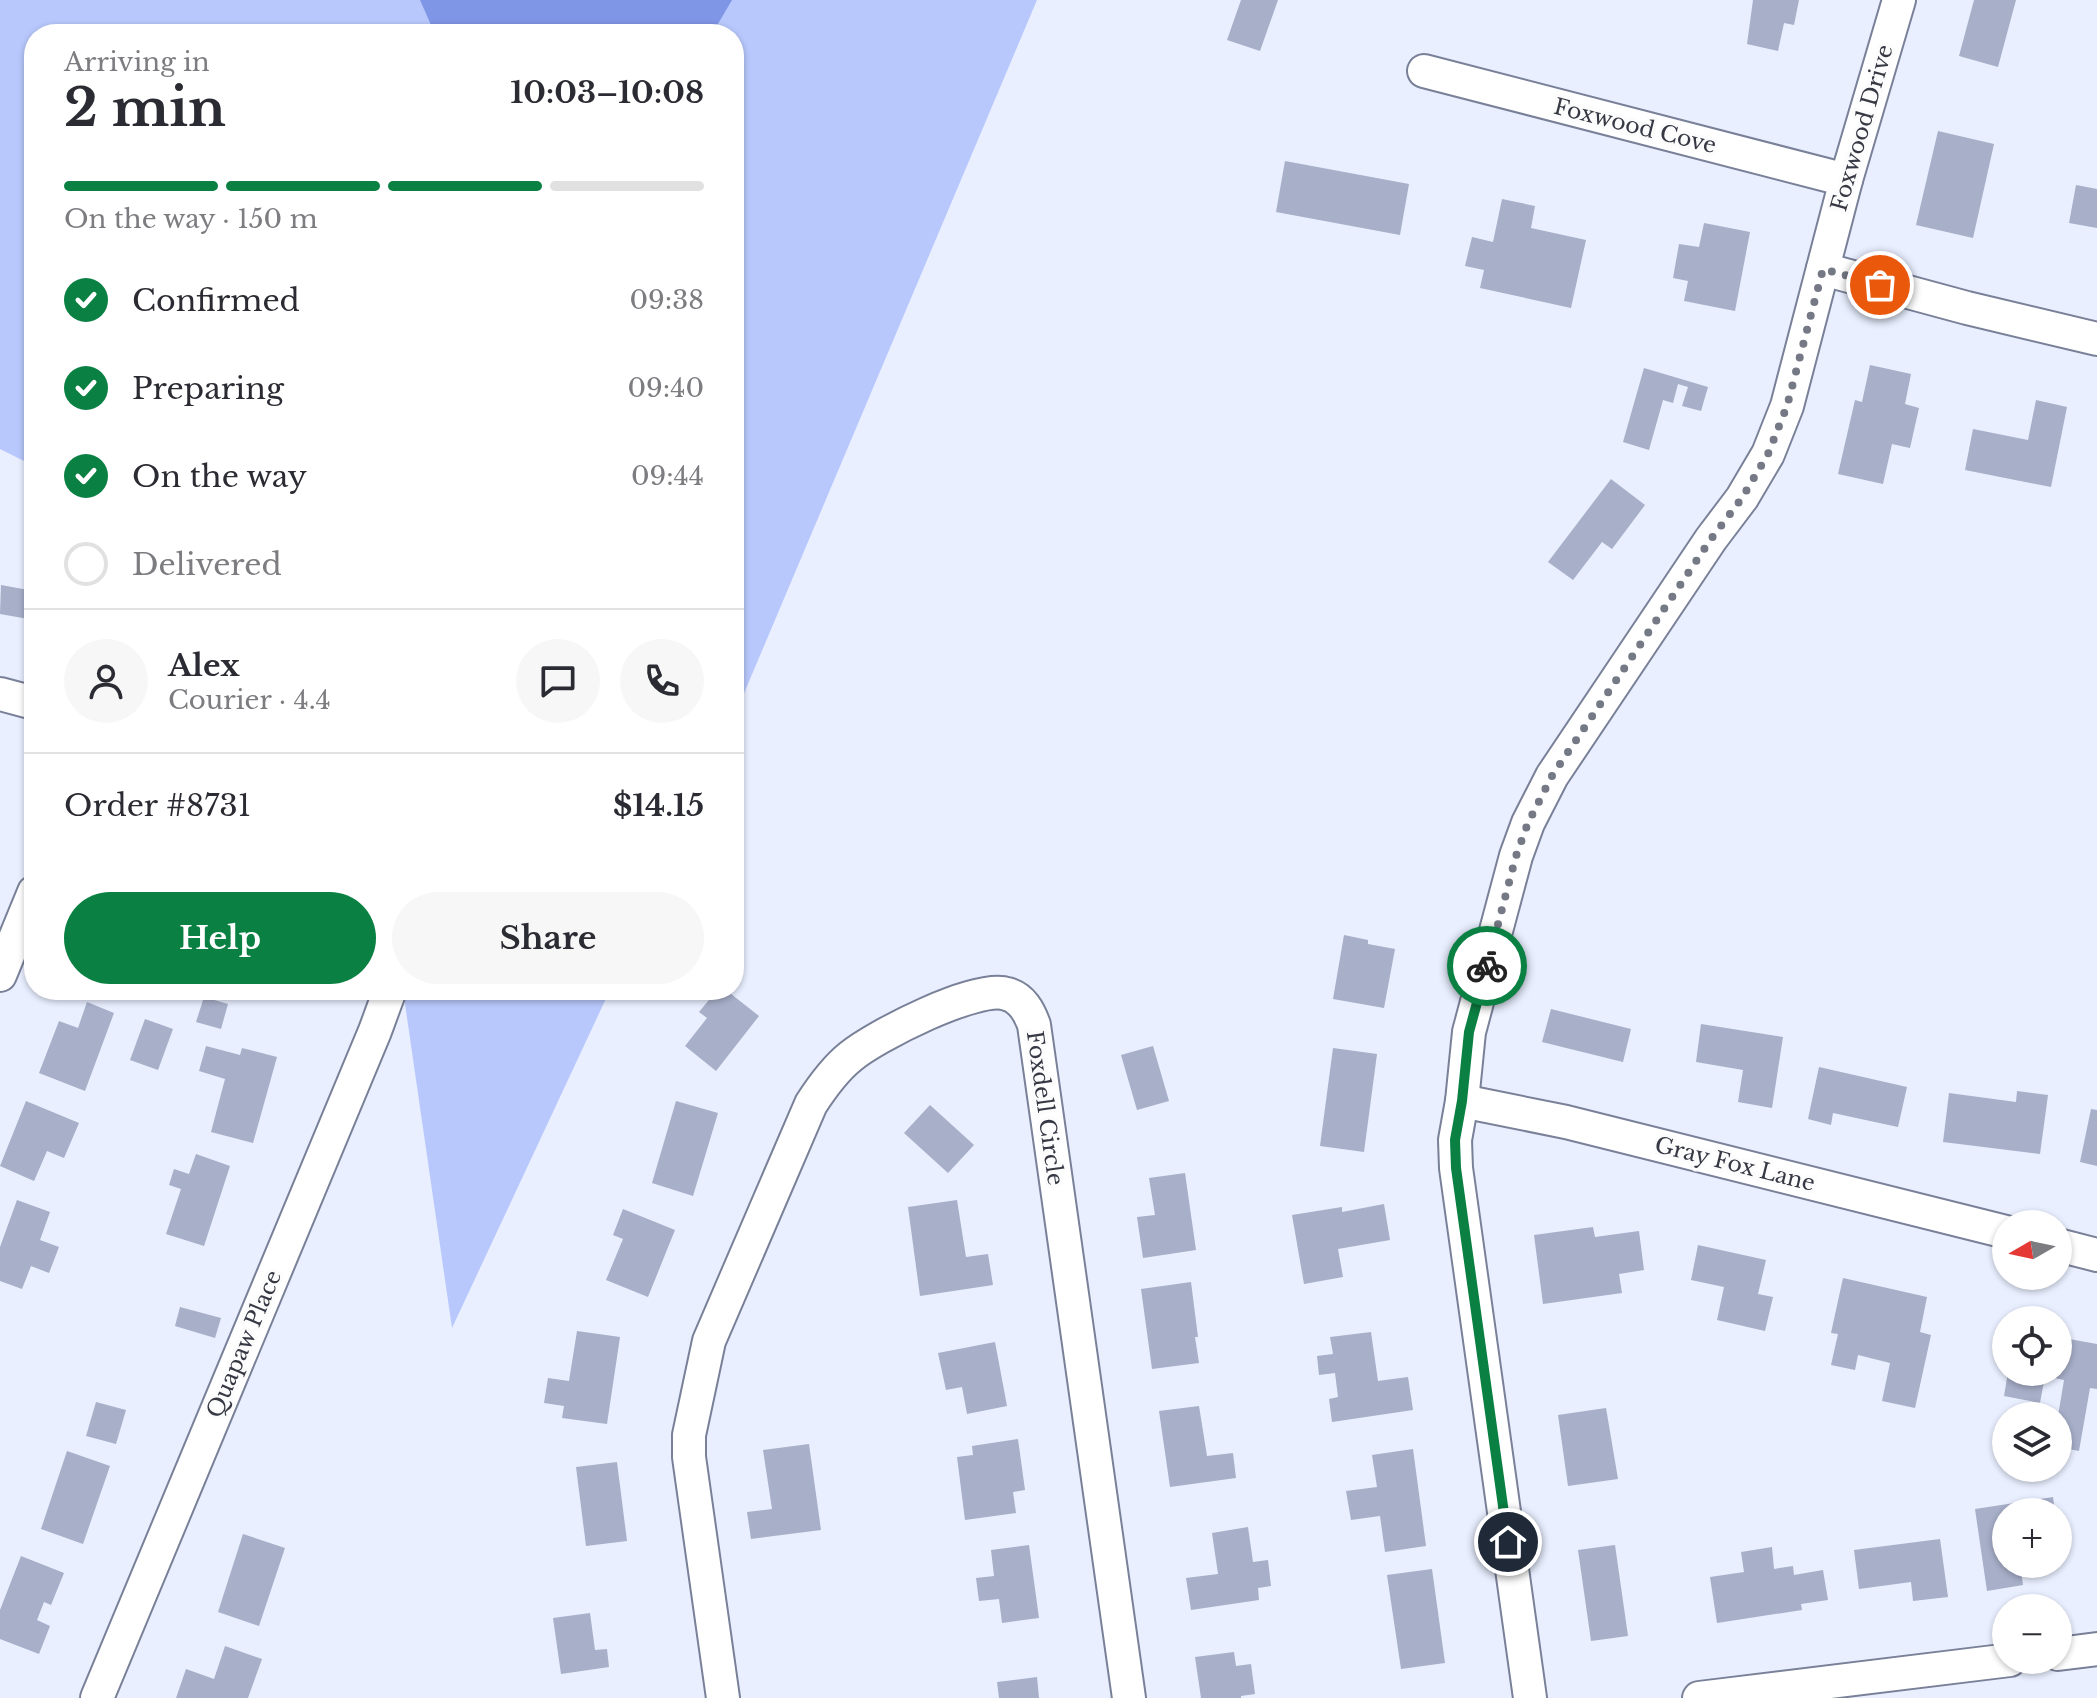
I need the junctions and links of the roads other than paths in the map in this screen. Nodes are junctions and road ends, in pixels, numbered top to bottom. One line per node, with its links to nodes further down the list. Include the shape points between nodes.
1 (1899, 0): 3 (street, Foxwood Drive)
2 (1424, 71): 3 (street, Foxwood Cove)
3 (1846, 180): 4 (street, Foxwood Drive)
4 (1823, 269): 5 (street); 11 (street, Foxwood Drive, via 1787,406 1768,454 1552,776 1528,823 1469,1032)
5 (2097, 339)
6 (0, 694): 7 (street)
7 (24, 700)
8 (24, 916): 9 (street)
9 (0, 975)
10 (386, 1000): 18 (street, Quapaw Place)
11 (1462, 1101): 12 (street, Gray Fox Lane); 21 (street, Foxwood Drive, via 1456,1168)
12 (1992, 1228)
13 (2072, 1249): 14 (street)
14 (2097, 1255)
15 (2097, 1649): 16 (street)
16 (2072, 1652)
17 (1992, 1662): 22 (street)
18 (97, 1698)
19 (723, 1698): 20 (street, Foxdell Circle, via 689,1457 709,1341 811,1104 828,1079 865,1045 917,1018 988,992 1015,997 1028,1009 1034,1025)
20 (1129, 1698)
21 (1530, 1698)
22 (1699, 1698)

